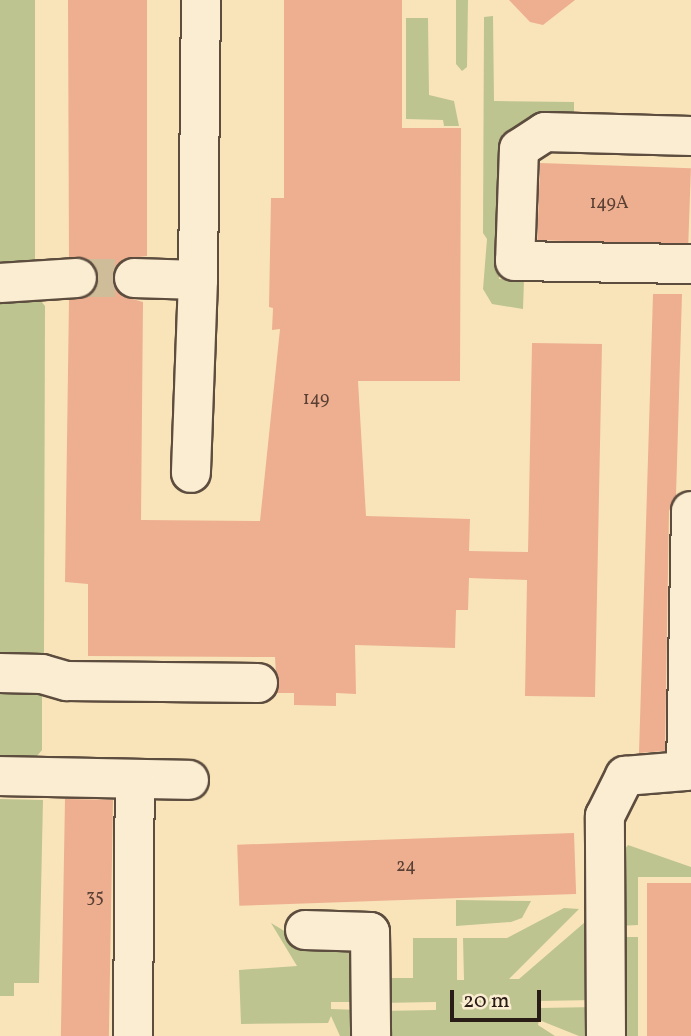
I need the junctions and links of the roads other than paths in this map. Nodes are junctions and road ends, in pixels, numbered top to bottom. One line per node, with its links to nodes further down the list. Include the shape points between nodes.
1 (201, 0): 6 (lane)
2 (691, 136): 3 (lane, via 545,132 519,149 515,261)
3 (691, 264)
4 (77, 278): 7 (lane)
5 (134, 278): 6 (lane)
6 (198, 280): 8 (lane)
7 (0, 283)
8 (191, 473)
9 (691, 511): 10 (lane)
10 (691, 532): 11 (lane)
11 (690, 653): 20 (lane, via 686,771 625,776 605,816)
12 (0, 673): 13 (lane, via 42,674 66,681)
13 (258, 683)
14 (0, 776): 15 (lane)
15 (135, 780): 16 (lane); 18 (lane)
16 (189, 780)
17 (305, 930): 19 (lane, via 370,932)
18 (133, 1036)
19 (370, 1036)
20 (606, 1036)

